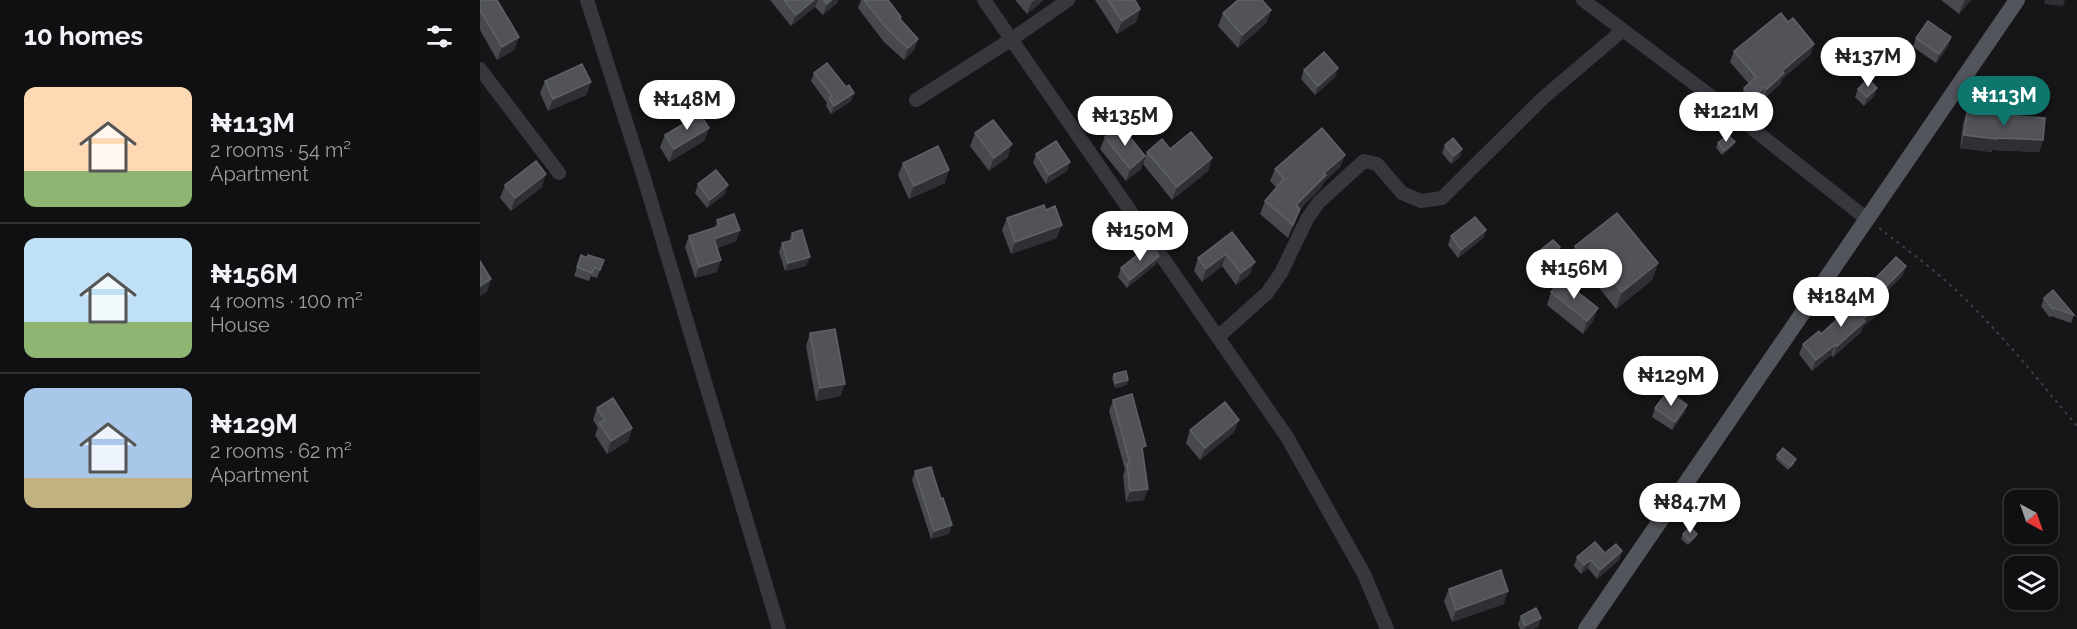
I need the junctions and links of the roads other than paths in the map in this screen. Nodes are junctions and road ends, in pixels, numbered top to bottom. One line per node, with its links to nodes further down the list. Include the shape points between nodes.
1 (587, 0): 13 (street)
2 (984, 0): 7 (street)
3 (1068, 0): 7 (street)
4 (1582, 0): 6 (street)
5 (2017, 0): 11 (main road)
6 (1623, 30): 11 (street); 12 (street, via 1543,98 1442,198 1421,201 1402,193 1377,164 1364,161 1307,219 1267,293)
7 (1012, 39): 9 (street); 12 (street)
8 (480, 69): 10 (street)
9 (916, 100)
10 (559, 173)
11 (1867, 219): 15 (main road)
12 (1218, 337): 14 (street, via 1287,437 1364,574)
13 (779, 629)
14 (1387, 629)
15 (1586, 629)

